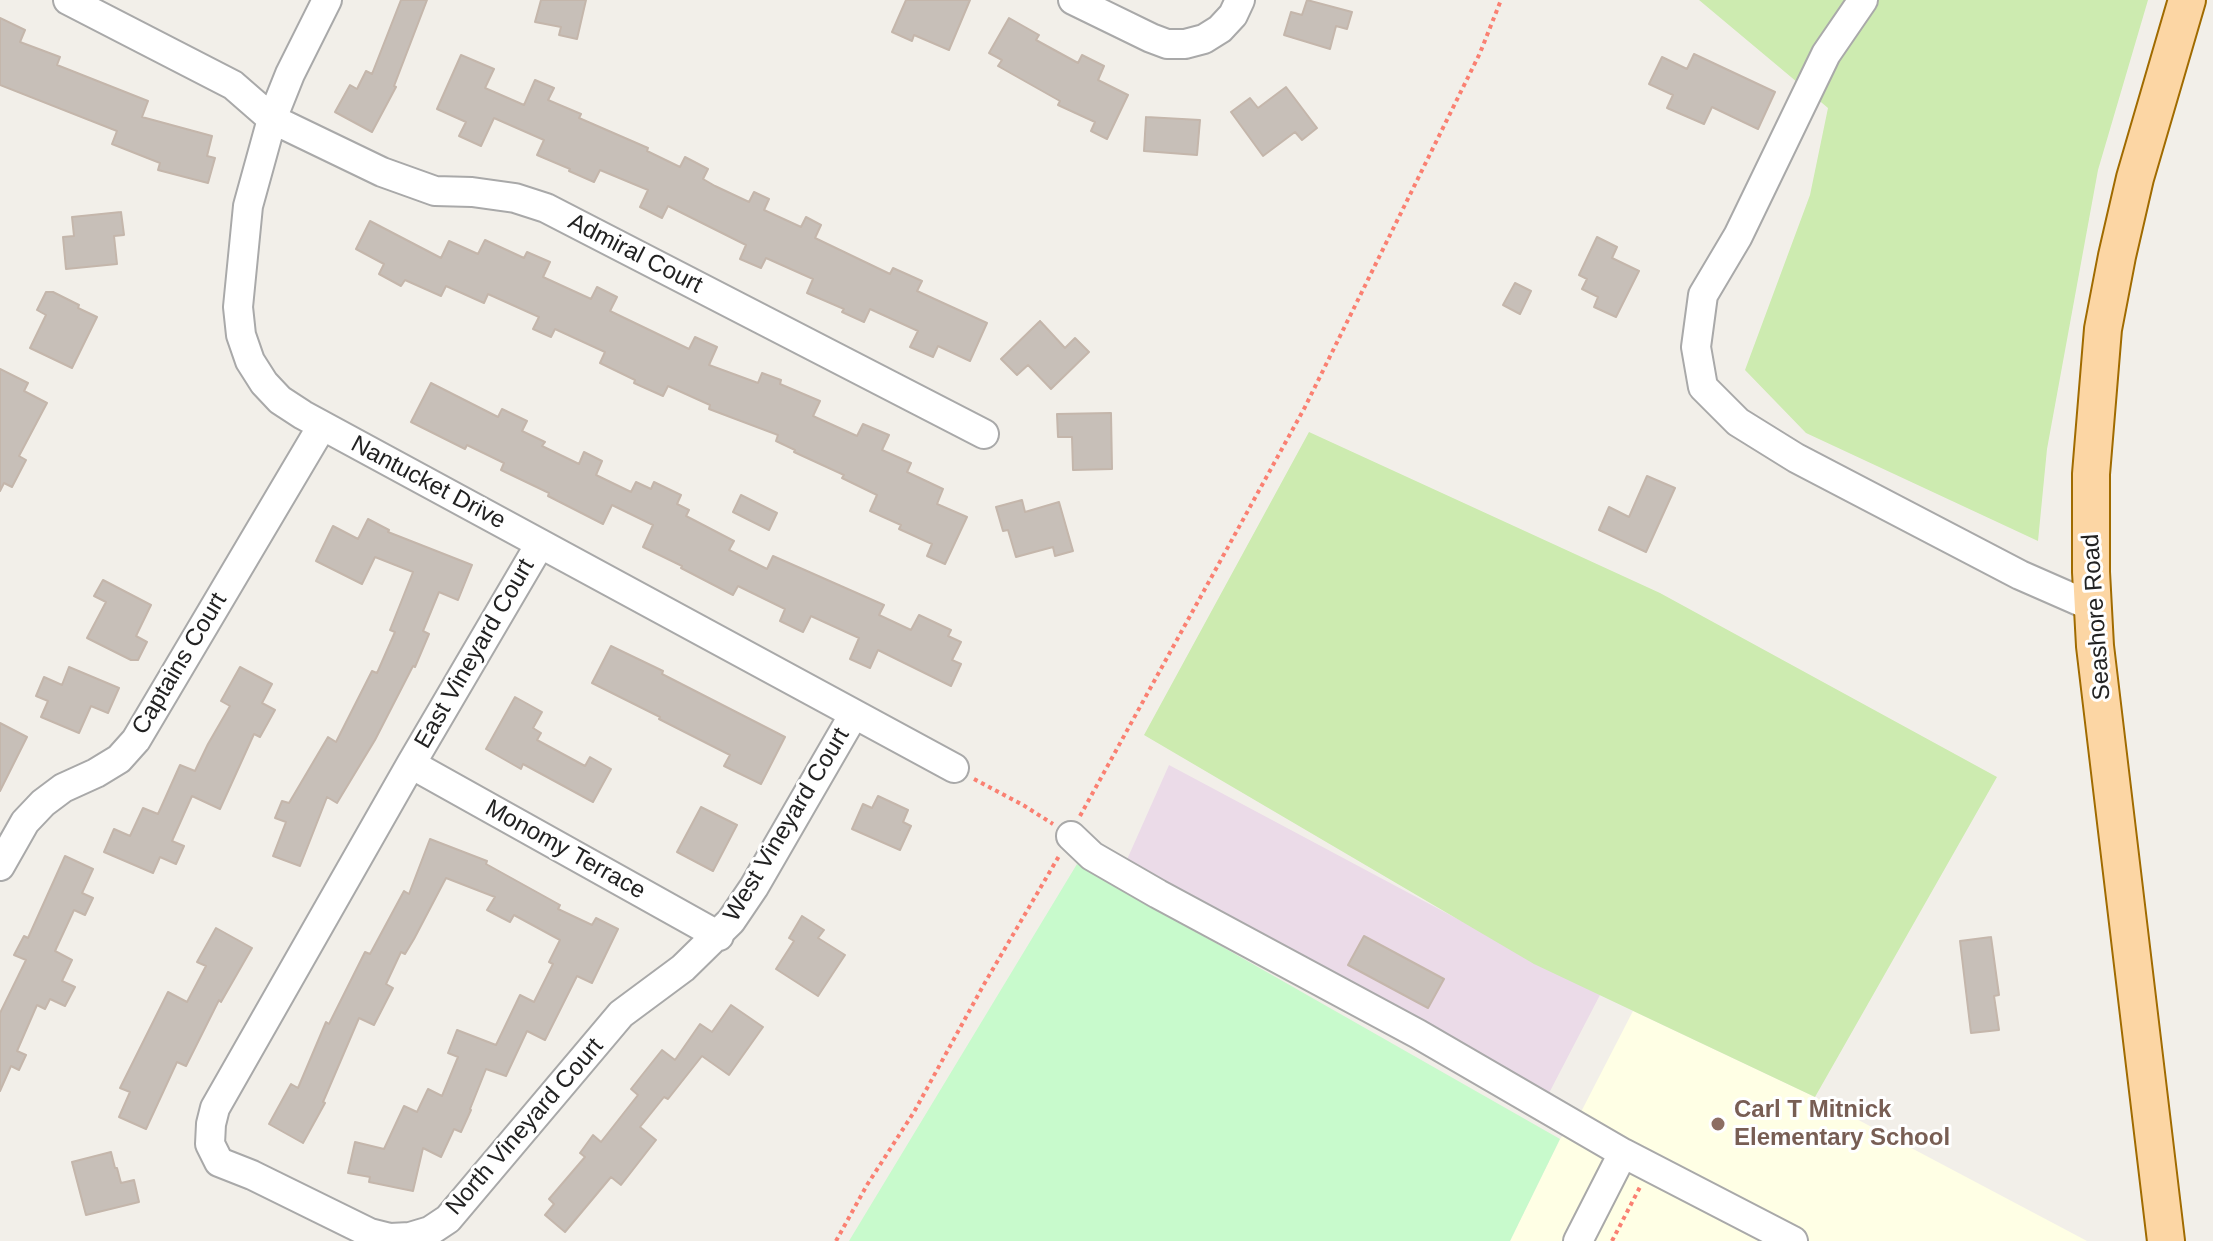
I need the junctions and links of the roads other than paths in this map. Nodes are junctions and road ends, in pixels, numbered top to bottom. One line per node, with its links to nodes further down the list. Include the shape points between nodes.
1 (68, 0): 7 (street, Admiral Court, via 233,85)
2 (327, 0): 7 (street, Nantucket Drive)
3 (1073, 0): 4 (street, via 1151,38 1185,44 1220,29)
4 (1240, 0)
5 (1863, 0): 11 (street, via 1826,54 1738,236 1703,295 1696,347 1703,387 1738,422 1796,458 2020,575)
6 (2187, 0): 11 (main road, Seashore Road, via 2135,178 2103,329 2091,474)
7 (272, 119): 8 (street, Nantucket Drive, via 248,206 238,307 241,335 264,383 280,400); 9 (street, Admiral Court, via 382,172 435,191 515,198 546,208)
8 (322, 426): 10 (street, Nantucket Drive); 16 (street, Captains Court, via 136,740 119,759 43,803 25,822)
9 (984, 434)
10 (540, 544): 12 (street, Nantucket Drive); 13 (street, East Vineyard Court)
11 (2093, 607): 21 (main road, Seashore Road)
12 (854, 714): 14 (street, Nantucket Drive); 17 (street, West Vineyard Court, via 754,887)
13 (411, 764): 17 (street, Monomy Terrace); 17 (street, North Vineyard Court, via 215,1108 212,1170 252,1175 370,1233 390,1238 430,1231 448,1219 621,1014)
14 (954, 768)
15 (1071, 836): 18 (street, via 1092,856 1158,894 1418,1034)
16 (0, 866)
17 (719, 936)
18 (1623, 1153): 19 (street); 20 (street)
19 (1578, 1241)
20 (1793, 1241)
21 (2166, 1241)

